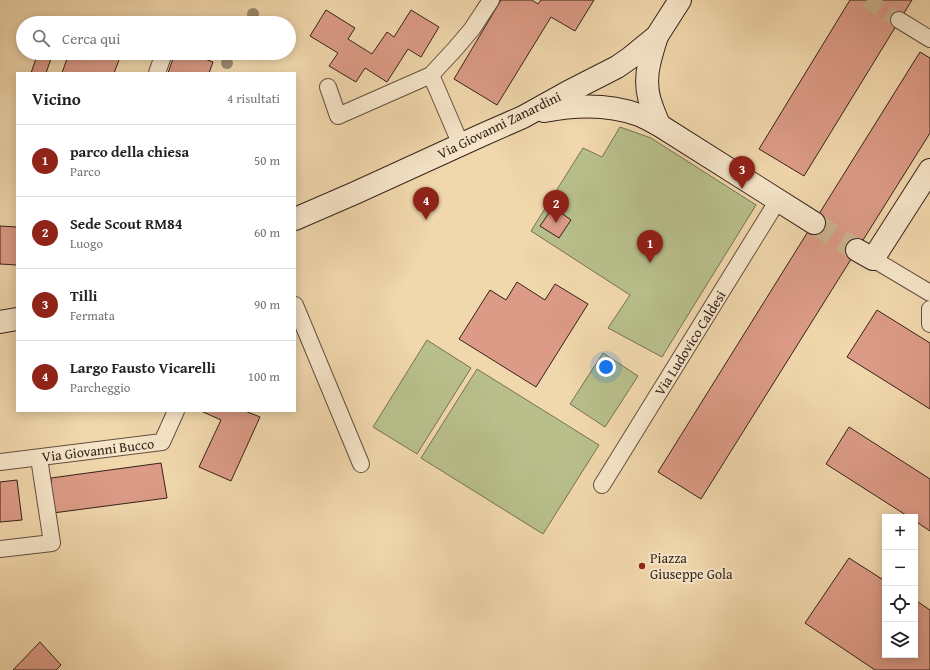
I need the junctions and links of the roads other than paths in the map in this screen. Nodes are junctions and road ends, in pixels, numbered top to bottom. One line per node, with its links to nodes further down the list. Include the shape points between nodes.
1 (491, 0): 8 (street, via 472,29)
2 (680, 0): 4 (street, Via Giovanni Zanardini)
3 (899, 20): 5 (street)
4 (657, 36): 10 (street, Via Giovanni Zanardini, via 618,67); 11 (street, via 648,68 647,86 651,107)
5 (930, 39)
6 (162, 60): 7 (street)
7 (157, 72)
8 (431, 75): 9 (street, via 338,116); 12 (street)
9 (328, 87)
10 (523, 117): 11 (street, via 555,109 588,107 626,111); 12 (street, Via Giovanni Zanardini)
11 (659, 125): 14 (street)
12 (461, 145): 15 (street, Via Giovanni Zanardini)
13 (930, 170): 17 (street)
14 (778, 200): 16 (street); 28 (street, Via Ludovico Caldesi)
15 (296, 219)
16 (814, 223)
17 (865, 254): 18 (street)
18 (930, 293)
19 (296, 307): 27 (street)
20 (930, 309): 23 (street)
21 (16, 319): 22 (street)
22 (0, 322)
23 (930, 324)
24 (176, 412): 25 (street, Via Giovanni Bucco, via 162,442)
25 (39, 458): 26 (street, Via Giovanni Bucco); 29 (street, via 52,543)
26 (0, 462)
27 (361, 464)
28 (602, 485)
29 (0, 549)

